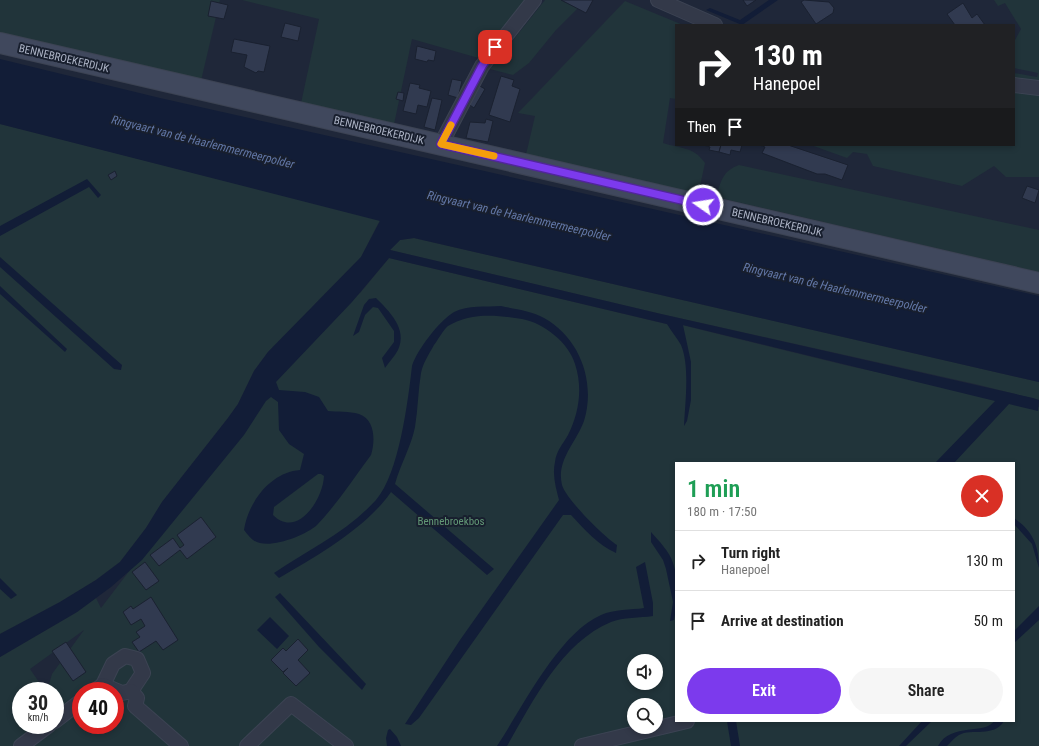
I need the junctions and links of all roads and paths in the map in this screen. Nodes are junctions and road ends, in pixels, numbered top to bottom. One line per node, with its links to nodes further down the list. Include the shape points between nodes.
1 (534, 0): 7 (street, via 482,66)
2 (658, 0): 3 (street)
3 (713, 24)
4 (0, 43): 7 (street, BENNEBROEKERDIJK)
5 (1015, 85): 6 (street)
6 (1039, 88)
7 (441, 144): 8 (street, BENNEBROEKERDIJK)
8 (1039, 283)
9 (102, 682): 10 (street, via 113,664 125,656 137,659 143,673)
10 (132, 692): 11 (street); 17 (street, via 137,698 135,706)
11 (124, 693)
12 (72, 708): 13 (street)
13 (64, 714)
14 (683, 722): 20 (street)
15 (38, 734): 16 (street)
16 (21, 746)
17 (181, 746)
18 (248, 746): 19 (street, via 291,704)
19 (346, 746)
20 (582, 746)

